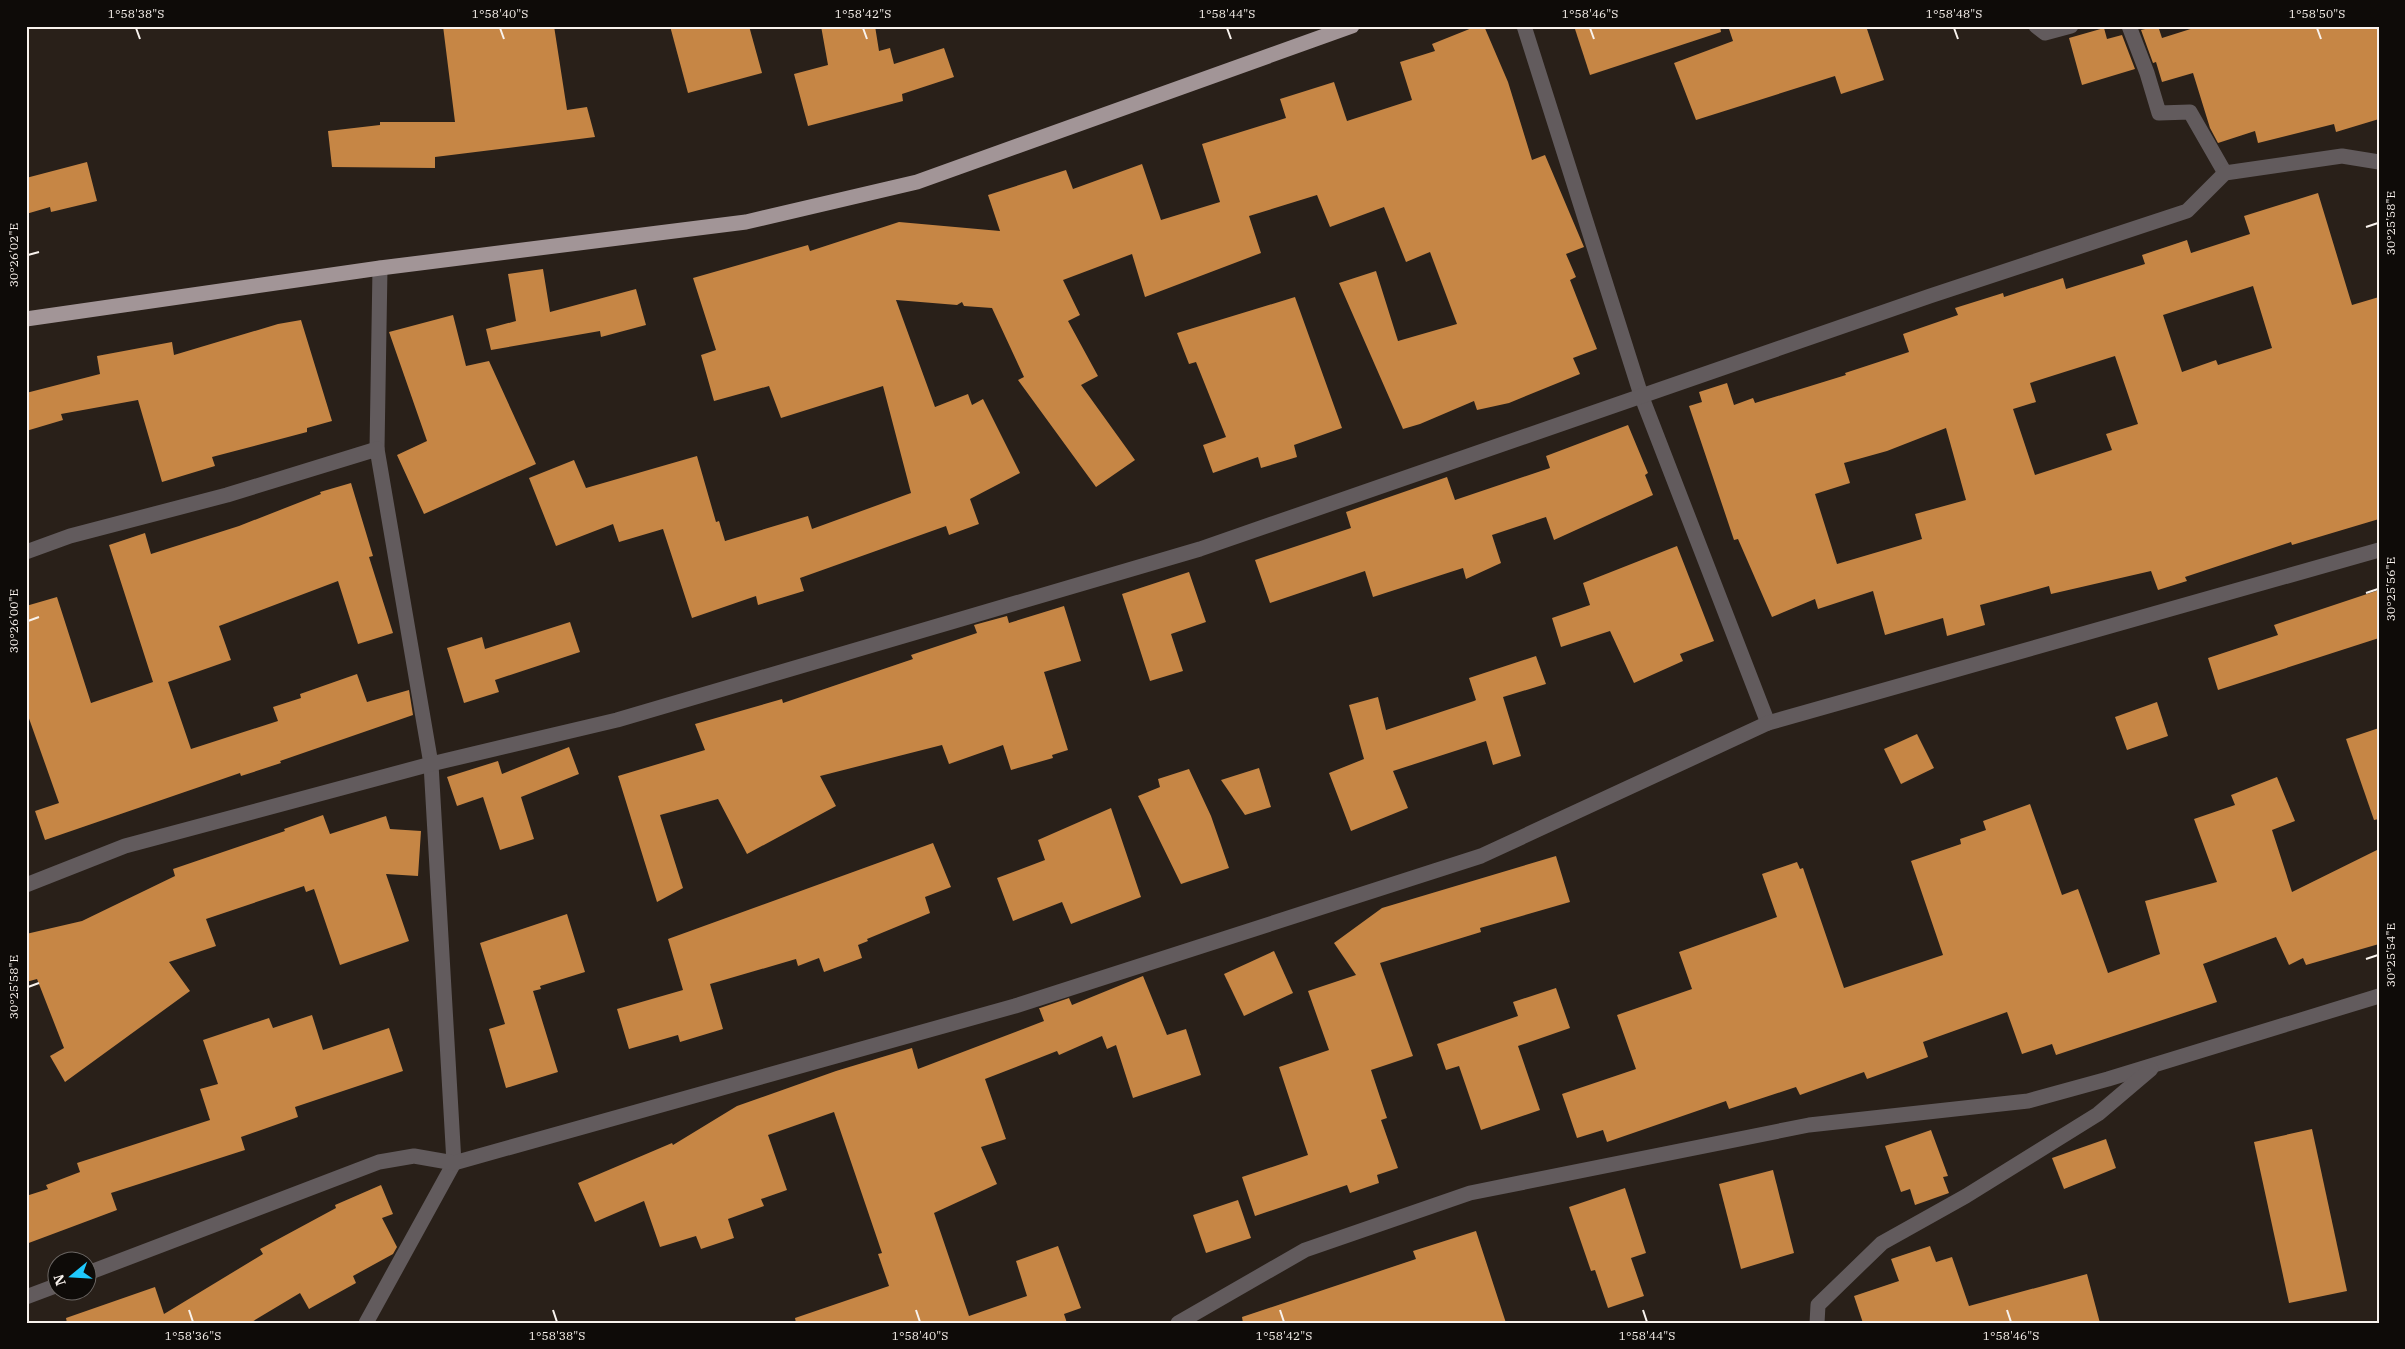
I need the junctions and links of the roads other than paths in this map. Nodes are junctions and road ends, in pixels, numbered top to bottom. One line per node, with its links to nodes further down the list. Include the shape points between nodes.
1 (1352, 26): 8 (main road, via 917,182 746,222)
2 (1524, 26): 10 (street)
3 (2036, 26): 4 (street, via 2045,33)
4 (2071, 26)
5 (2129, 26): 7 (street, via 2159,112 2190,112)
6 (2379, 162): 7 (street, via 2342,156)
7 (2225, 173): 10 (street, via 2187,211)
8 (380, 268): 9 (main road); 11 (street)
9 (26, 319)
10 (1641, 395): 14 (street); 15 (street, via 1200,549 617,720)
11 (377, 449): 13 (street, via 227,495 70,536); 15 (street)
12 (2379, 550): 14 (street)
13 (26, 552)
14 (1768, 723): 19 (street, via 1480,856 1015,1006)
15 (431, 764): 16 (street, via 125,846); 19 (street)
16 (26, 885)
17 (2379, 996): 18 (street)
18 (2157, 1064): 24 (street, via 2028,1101 1809,1125 1470,1193 1305,1250); 25 (street, via 2098,1114 1966,1196 1882,1243 1818,1305)
19 (454, 1163): 20 (street, via 414,1156 379,1162); 23 (street)
20 (98, 1269)
21 (48, 1289): 22 (street)
22 (26, 1297)
23 (366, 1323)
24 (1178, 1323)
25 (1817, 1323)

